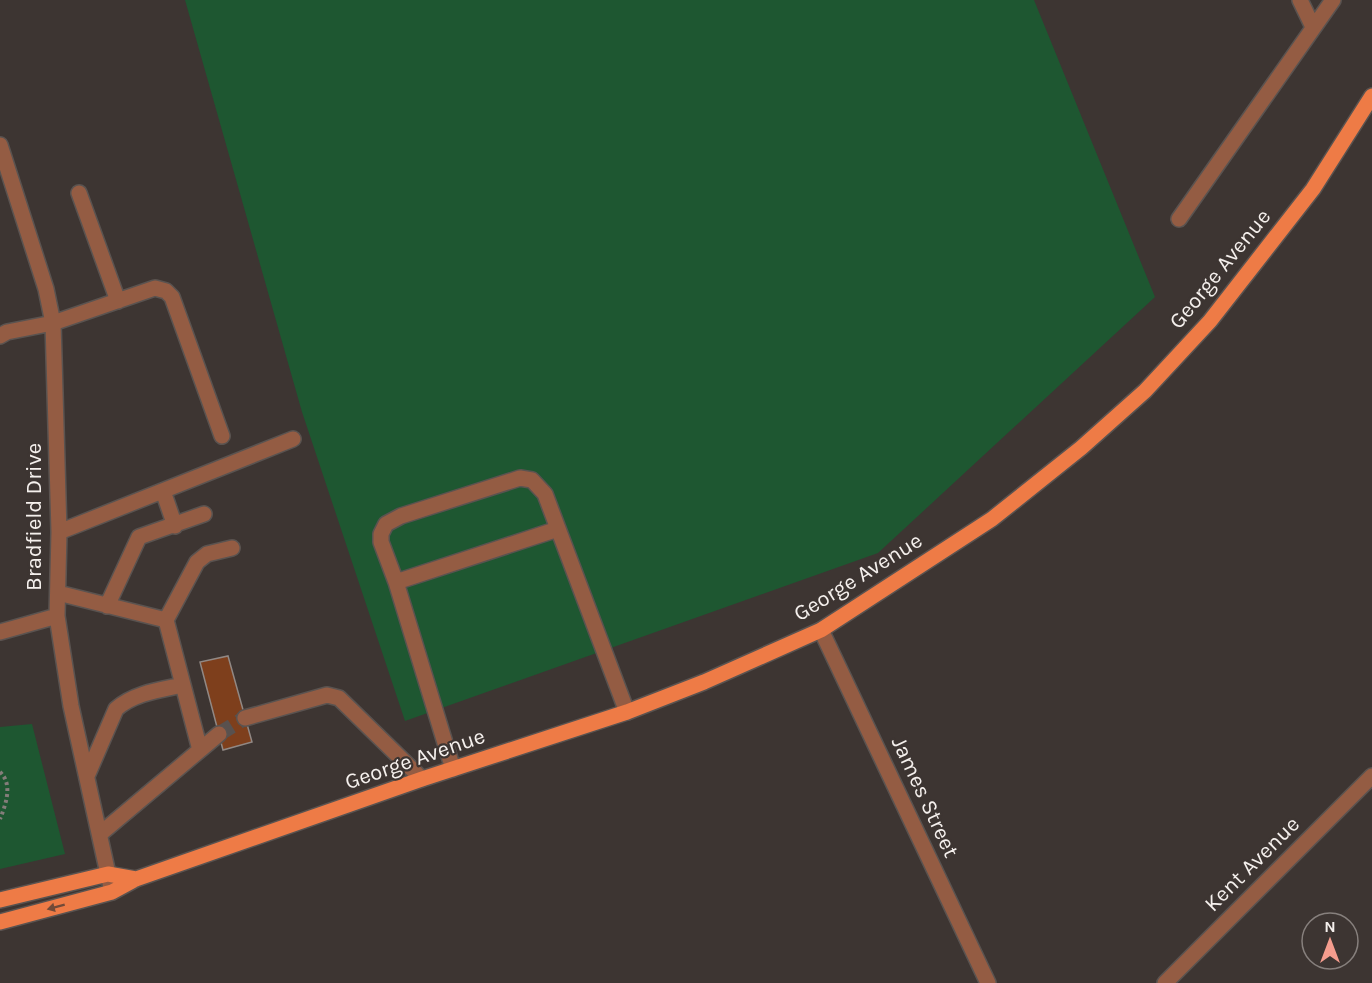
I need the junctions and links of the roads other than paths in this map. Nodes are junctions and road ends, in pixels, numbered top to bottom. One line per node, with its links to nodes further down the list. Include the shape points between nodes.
1 (1300, 0): 3 (street)
2 (1333, 0): 3 (street)
3 (1313, 27): 7 (street)
4 (1372, 96): 24 (main road, George Avenue, via 1313,189 1210,321 1145,391 993,519)
5 (0, 145): 9 (street, Bradfield Drive)
6 (79, 193): 8 (street)
7 (1179, 219)
8 (118, 301): 9 (street); 11 (street, via 155,288 172,297)
9 (53, 323): 10 (street); 17 (street, Bradfield Drive)
10 (0, 336)
11 (222, 436)
12 (292, 439): 13 (street)
13 (163, 491): 15 (street); 17 (street)
14 (204, 514): 15 (street)
15 (175, 526): 21 (street, via 139,537)
16 (558, 529): 19 (street); 19 (street, via 545,494 532,480 520,478 401,516 386,524 381,534); 27 (street)
17 (59, 532): 20 (street, Bradfield Drive)
18 (232, 548): 23 (street, via 207,554 197,562)
19 (396, 582): 31 (street)
20 (58, 593): 21 (street); 22 (street, Bradfield Drive)
21 (107, 606): 23 (street)
22 (57, 616): 25 (street); 32 (street, Bradfield Drive)
23 (166, 620): 26 (street)
24 (820, 630): 27 (main road, George Avenue); 41 (street, James Street)
25 (0, 632)
26 (183, 685): 30 (street); 32 (street, via 123,702 116,709)
27 (627, 712): 31 (main road, George Avenue)
28 (245, 718): 34 (street, via 327,695 339,698)
29 (219, 734): 30 (street)
30 (200, 750): 35 (street)
31 (453, 769): 34 (main road, George Avenue)
32 (87, 776): 35 (street, Bradfield Drive)
33 (1372, 776): 42 (street, Kent Avenue)
34 (422, 779): 37 (main road, George Avenue)
35 (100, 834): 36 (street, Bradfield Drive)
36 (108, 874): 37 (main road, George Avenue); 38 (street, Bradfield Drive); 39 (main road, George Avenue)
37 (136, 879): 38 (main road, George Avenue)
38 (111, 892): 40 (main road, George Avenue, one-way to 40)
39 (0, 900)
40 (0, 922)
41 (988, 983)
42 (1165, 983)

